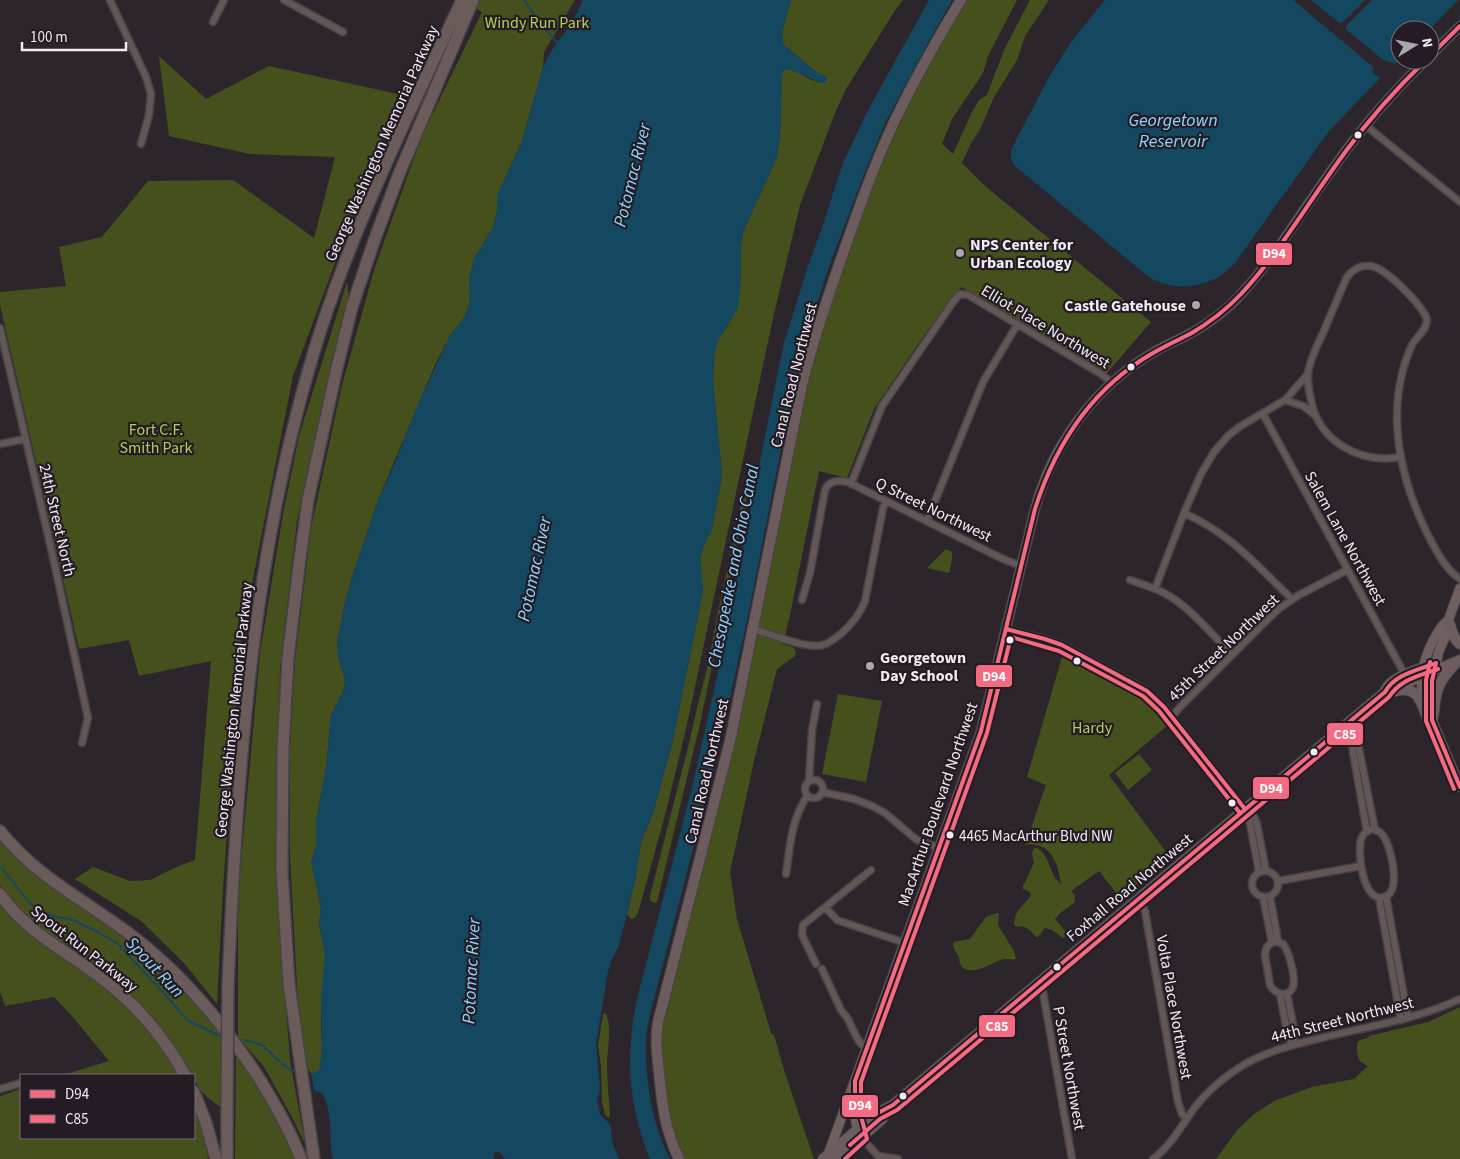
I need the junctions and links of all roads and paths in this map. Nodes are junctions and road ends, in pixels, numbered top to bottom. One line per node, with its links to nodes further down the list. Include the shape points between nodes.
1 (110, 0): 13 (street, via 151,94)
2 (224, 0): 7 (street)
3 (284, 0): 9 (street)
4 (473, 0): 6 (highway, George Washington Memorial Parkway)
5 (961, 0): 38 (highway, Canal Road Northwest, via 891,130 857,214 822,315 799,400)
6 (462, 7): 94 (highway, George Washington Memorial Parkway, bridge, via 359,227 322,326 289,443 272,526 254,637 234,844 228,986); 96 (highway, George Washington Memorial Parkway, via 352,306 308,500 288,658 282,871 289,984)
7 (212, 22)
8 (1460, 26): 10 (main road)
9 (343, 32)
10 (1440, 46)
11 (1416, 70): 12 (main road, MacArthur Boulevard Northwest)
12 (1365, 125): 14 (street); 18 (main road, MacArthur Boulevard Northwest, via 1266,265 1239,297 1207,323 1144,358)
13 (141, 144)
14 (1460, 202)
15 (1017, 325): 18 (street, Elliot Place Northwest); 25 (street, Elliot Place Northwest, via 966,294 957,296 884,402); 28 (street, via 983,382)
16 (0, 328): 22 (street, 24th Street North)
17 (1308, 374): 19 (street); 21 (street); 24 (street, via 1314,352 1348,275 1355,269 1368,266 1377,269 1406,292 1427,319 1402,372 1398,426)
18 (1112, 383): 29 (main road, MacArthur Boulevard Northwest, via 1076,422 1051,463 1036,502)
19 (1285, 400): 20 (street); 21 (street, via 1303,406)
20 (1263, 414): 27 (street, via 1236,428 1217,448); 30 (street, Salem Lane Northwest)
21 (1314, 416): 24 (street, via 1330,436 1349,450 1373,458)
22 (24, 439): 23 (street); 51 (street, 24th Street North, via 88,718)
23 (0, 444)
24 (1401, 457): 31 (street, via 1411,497 1423,524 1444,561)
25 (851, 484): 26 (street, Q Street Northwest); 36 (street, Q Street Northwest, via 834,481 827,486)
26 (886, 501): 28 (street, Q Street Northwest); 38 (street, via 865,601 850,625 830,642 816,646)
27 (1184, 512): 34 (street); 35 (street, via 1233,542)
28 (927, 521): 29 (street, Q Street Northwest)
29 (1021, 566): 39 (main road, MacArthur Boulevard Northwest)
30 (1347, 570): 35 (street, 45th Street Northwest); 45 (street, Salem Lane Northwest)
31 (1460, 579)
32 (1130, 580): 34 (street)
33 (1460, 588): 37 (main road)
34 (1155, 589): 41 (street, via 1186,608)
35 (1292, 599): 41 (street, 45th Street Northwest)
36 (802, 600)
37 (1448, 620): 40 (main road, via 1455,640); 43 (main road, via 1449,628); 44 (main road, via 1442,624 1433,641)
38 (753, 629): 97 (highway, Canal Road Northwest, via 720,782 658,1022 656,1046 663,1113)
39 (1006, 630): 48 (street, via 1068,647 1147,692); 60 (main road, MacArthur Boulevard Northwest, via 981,731)
40 (1460, 644)
41 (1232, 654): 48 (street, 45th Street Northwest)
42 (1460, 658): 43 (main road, Foxhall Road Northwest); 50 (main road, via 1442,678)
43 (1435, 667): 44 (main road, Foxhall Road Northwest); 50 (main road)
44 (1423, 672): 45 (main road, Foxhall Road Northwest); 46 (main road, Foxhall Road Northwest); 50 (main road, via 1424,702)
45 (1405, 675): 46 (main road, Foxhall Road Northwest, via 1387,686)
46 (1385, 692): 49 (main road, Foxhall Road Northwest); 50 (main road, via 1408,689 1420,699 1426,717)
47 (817, 704): 52 (street)
48 (1172, 717): 56 (street)
49 (1351, 720): 56 (main road, Foxhall Road Northwest); 57 (street); 59 (street)
50 (1432, 720): 53 (main road)
51 (82, 743)
52 (809, 782): 54 (street, via 820,783); 55 (street, via 805,788)
53 (1460, 787)
54 (822, 792): 55 (street, via 814,798); 60 (street, via 872,806 917,840)
55 (807, 796): 64 (street, via 795,819)
56 (1245, 809): 63 (street); 69 (main road, Foxhall Road Northwest)
57 (1375, 830): 59 (street); 68 (street, via 1384,836 1394,875 1392,891)
58 (0, 831): 95 (highway, Spout Run Parkway, via 35,867 132,935 191,989 248,1063 281,1115)
59 (1367, 832): 61 (street, via 1361,842)
60 (939, 848): 72 (main road, MacArthur Boulevard Northwest)
61 (1361, 866): 65 (street); 68 (street, via 1369,890)
62 (871, 870): 70 (street)
63 (1263, 871): 65 (street, via 1275,874); 67 (street, via 1256,874 1252,886 1259,896)
64 (786, 874)
65 (1278, 881): 67 (street, via 1278,889)
66 (0, 894): 82 (highway, Spout Run Parkway, via 29,927 100,977 133,1006 162,1039)
67 (1267, 896): 71 (street)
68 (1383, 897): 79 (street)
69 (1139, 898): 75 (main road, Foxhall Road Northwest); 90 (street, Volta Place Northwest, via 1145,912 1178,1102)
70 (826, 908): 72 (street, via 837,920); 73 (street, via 803,925 802,936)
71 (1275, 942): 76 (street, via 1283,944 1289,952 1294,981); 77 (street, via 1265,950 1265,955 1270,985)
72 (905, 943): 81 (main road, MacArthur Boulevard Northwest)
73 (816, 964)
74 (822, 969): 81 (street, via 841,1010 857,1038)
75 (1039, 982): 88 (main road, Foxhall Road Northwest); 99 (street, P Street Northwest)
76 (1287, 993): 77 (street); 80 (street, via 1295,1035)
77 (1280, 994): 80 (street)
78 (1460, 999): 79 (street, 44th Street Northwest)
79 (1404, 1019): 80 (street, 44th Street Northwest)
80 (1292, 1045): 90 (street, 44th Street Northwest, via 1263,1055 1232,1073 1204,1096)
81 (867, 1048): 83 (main road, MacArthur Boulevard Northwest)
82 (184, 1074)
83 (856, 1081): 87 (main road, MacArthur Boulevard Northwest); 92 (main road, MacArthur Boulevard Northwest)
84 (20, 1083): 85 (street)
85 (0, 1089)
86 (195, 1095): 93 (highway)
87 (855, 1102): 89 (main road); 91 (main road, MacArthur Boulevard Northwest)
88 (893, 1105): 89 (main road, Foxhall Road Northwest); 91 (main road, Foxhall Road Northwest, via 881,1120)
89 (876, 1114): 91 (main road, Foxhall Road Northwest)
90 (1186, 1119): 100 (street, 44th Street Northwest, via 1170,1144)
91 (859, 1133): 92 (main road, Foxhall Road Northwest); 98 (street, via 878,1156)
92 (829, 1158)
93 (216, 1159)
94 (227, 1159)
95 (302, 1159)
96 (314, 1159)
97 (679, 1159)
98 (898, 1159)
99 (1072, 1159)
100 (1153, 1159)

